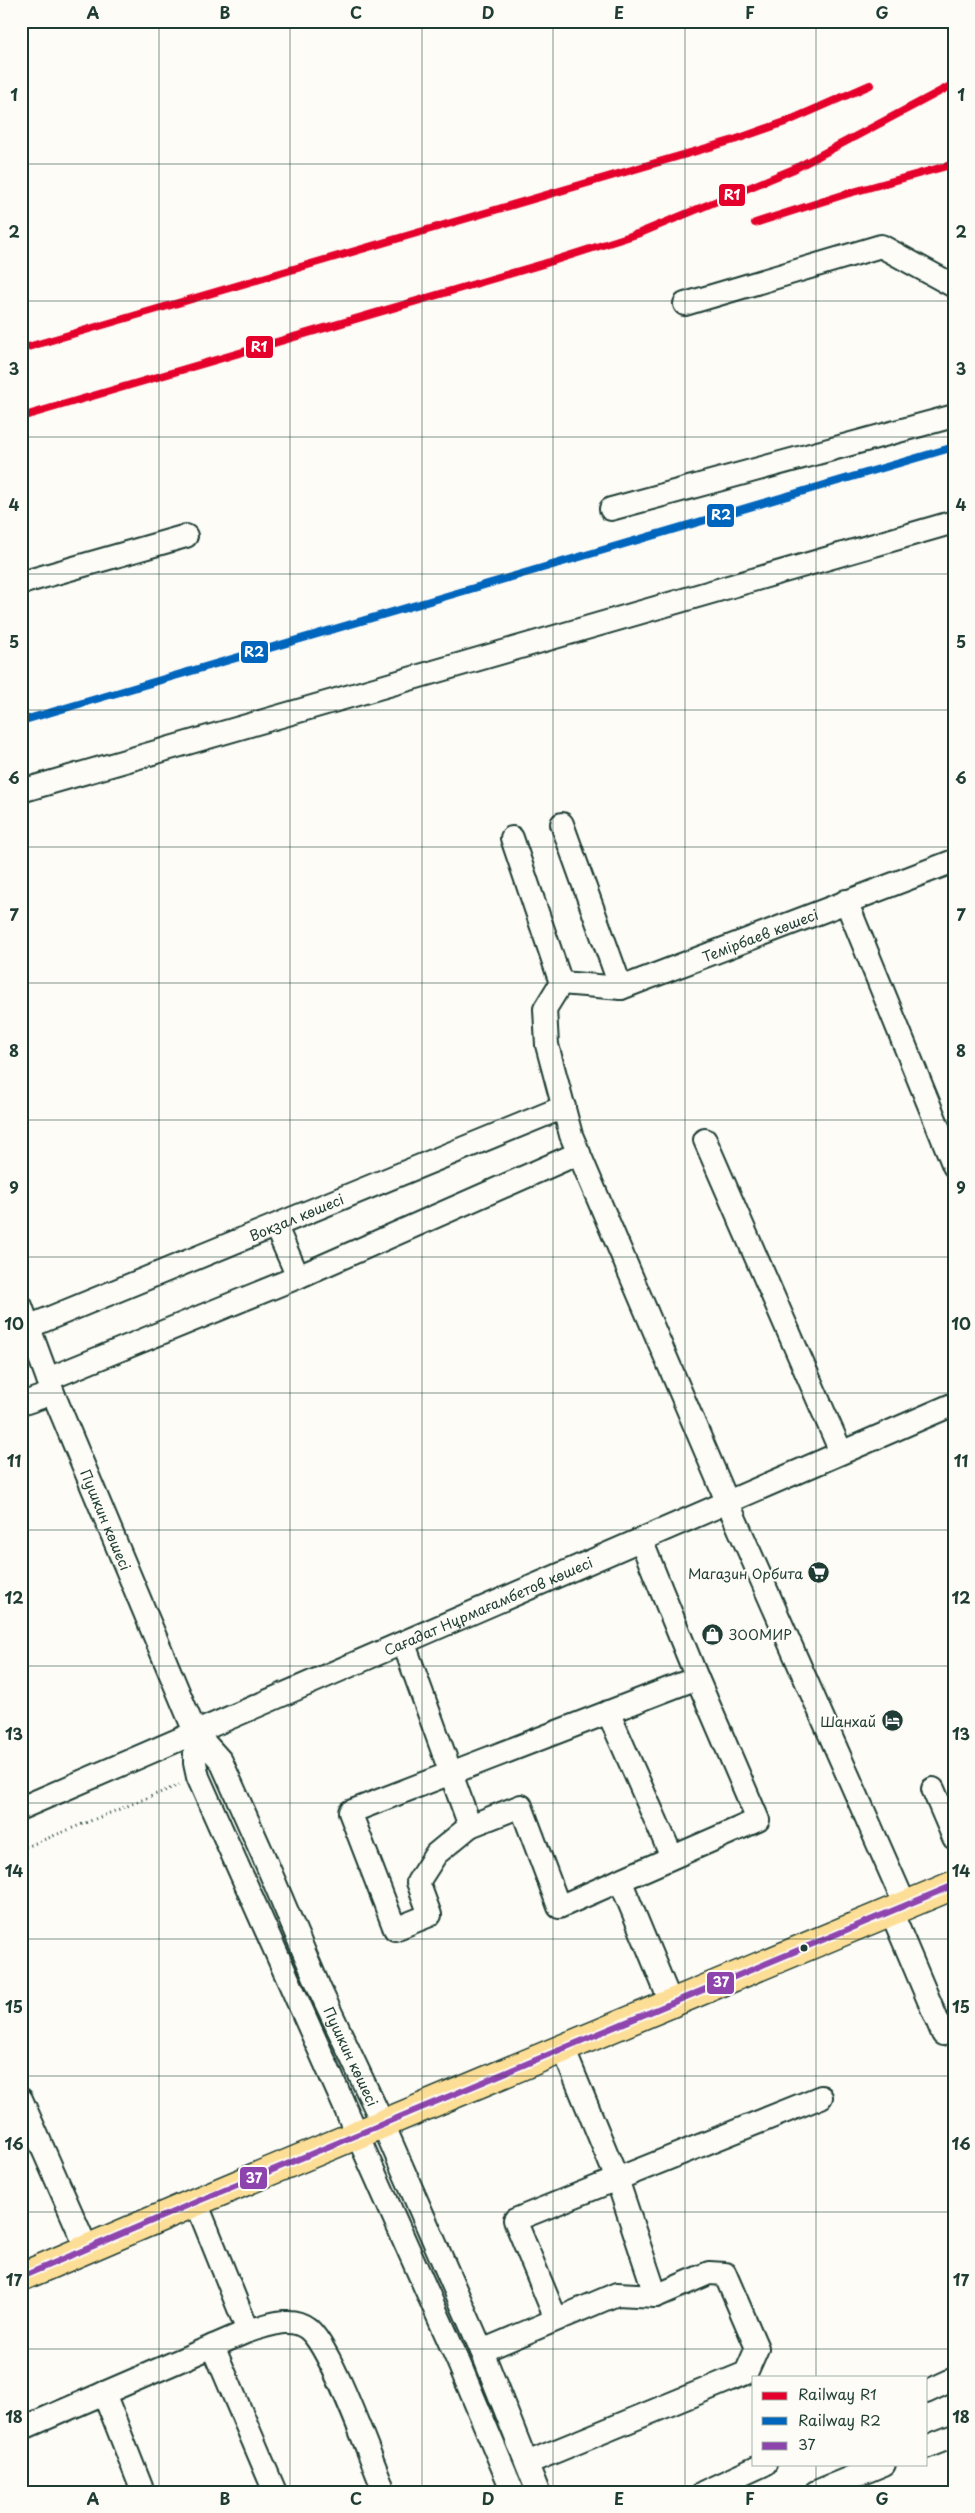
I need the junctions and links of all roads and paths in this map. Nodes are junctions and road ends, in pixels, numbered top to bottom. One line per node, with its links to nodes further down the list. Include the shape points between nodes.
1 (954, 286): 2 (street, via 881,246)
2 (685, 304)
3 (954, 416): 4 (street)
4 (612, 509)
5 (954, 522): 8 (street)
6 (186, 536): 7 (street)
7 (21, 583)
8 (21, 791)
9 (562, 824): 14 (street)
10 (512, 838): 13 (street)
11 (954, 861): 12 (street, Темірбаев көшесі)
12 (846, 901): 14 (street, Темірбаев көшесі); 18 (street)
13 (561, 983): 14 (street, Темірбаев көшесі); 15 (street, via 545,1008 547,1045)
14 (621, 988)
15 (564, 1107): 17 (street); 19 (street, Вокзал көшесі)
16 (705, 1140): 26 (street)
17 (579, 1153): 20 (street); 27 (street)
18 (954, 1166)
19 (276, 1227): 20 (street); 22 (street, Вокзал көшесі)
20 (298, 1278): 23 (street)
21 (21, 1306): 22 (street, Пушкин көшесі)
22 (28, 1327): 23 (street, Пушкин көшесі)
23 (51, 1386): 24 (street); 32 (street, Пушкин көшесі)
24 (21, 1404)
25 (954, 1404): 26 (street, Сағадат Нұрмағамбетов көшесі)
26 (841, 1452): 27 (street, Сағадат Нұрмағамбетов көшесі)
27 (728, 1501): 28 (street, Сағадат Нұрмағамбетов көшесі); 43 (street)
28 (641, 1540): 29 (street, Сағадат Нұрмағамбетов көшесі); 30 (street)
29 (404, 1644): 32 (street, Сағадат Нұрмағамбетов көшесі); 34 (street)
30 (697, 1678): 31 (street); 40 (street, via 758,1820)
31 (608, 1712): 34 (street); 40 (street)
32 (195, 1732): 33 (street); 36 (street, Сағадат Нұрмағамбетов көшесі); 44 (street, Пушкин көшесі, via 221,1760)
33 (197, 1770): 39 (path); 45 (street, Пушкин көшесі)
34 (450, 1773): 37 (street); 37 (street, via 350,1812 395,1929 430,1915 418,1882 436,1854)
35 (933, 1789): 38 (street)
36 (21, 1808)
37 (470, 1826): 41 (street, via 521,1806 559,1907)
38 (954, 1838)
39 (21, 1849)
40 (672, 1858): 41 (street)
41 (620, 1880): 46 (street)
42 (954, 1884): 43 (main road)
43 (898, 1908): 46 (main road); 47 (street)
44 (321, 1992): 45 (street); 51 (street, Пушкин көшесі)
45 (298, 2001): 52 (street, Пушкин көшесі)
46 (671, 2003): 48 (main road)
47 (944, 2034)
48 (563, 2048): 51 (main road); 53 (street)
49 (821, 2097): 53 (street)
50 (21, 2099): 55 (street)
51 (383, 2124): 52 (main road); 61 (street, Пушкин көшесі)
52 (356, 2134): 54 (main road); 74 (street, Пушкин көшесі)
53 (617, 2179): 57 (street); 58 (street, via 515,2220)
54 (196, 2202): 55 (main road); 59 (street)
55 (87, 2249): 56 (main road)
56 (21, 2278)
57 (656, 2296): 58 (street, via 617,2294); 68 (street, via 709,2274 725,2274 756,2348 746,2372)
58 (556, 2319): 61 (street)
59 (248, 2331): 60 (street); 73 (street, via 287,2321 307,2328 313,2334 325,2349)
60 (214, 2346): 64 (street); 72 (street)
61 (482, 2351): 68 (street, Пушкин көшесі)
62 (954, 2379): 63 (street)
63 (928, 2391)
64 (104, 2393): 65 (street); 71 (street)
65 (21, 2429)
66 (954, 2436): 67 (street)
67 (928, 2446)
68 (527, 2463): 75 (street, Пушкин көшесі)
69 (761, 2466): 76 (street)
70 (879, 2466): 77 (street)
71 (143, 2492)
72 (275, 2492)
73 (382, 2492)
74 (513, 2492)
75 (538, 2492)
76 (704, 2492)
77 (816, 2492)

